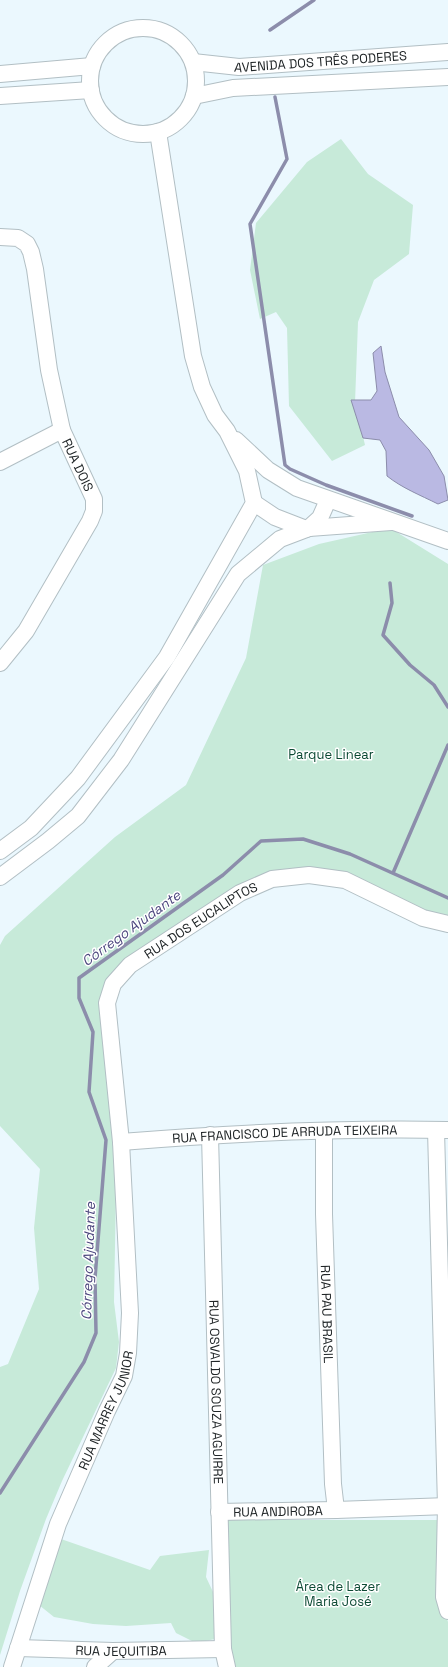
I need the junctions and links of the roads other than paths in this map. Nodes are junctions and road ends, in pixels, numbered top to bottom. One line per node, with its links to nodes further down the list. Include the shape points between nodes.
1 (448, 52): 2 (street, AVENIDA DOS TRÊS PODERES, via 239,67)
2 (193, 62): 3 (street, via 184,48 172,37 157,30 141,28 125,31 110,39 99,51); 8 (street, via 196,79)
3 (92, 66): 4 (street); 6 (street)
4 (0, 74)
5 (448, 77): 8 (street, AVENIDA DOS TRÊS PODERES, via 233,88)
6 (91, 90): 7 (street); 9 (street, via 97,107 108,121 123,130 141,134)
7 (0, 96)
8 (194, 96): 9 (street, via 186,112 174,124)
9 (158, 132): 12 (street, via 193,356 202,387 215,415)
10 (0, 237): 11 (street, RUA DOIS, via 18,238 31,252 36,269 49,370)
11 (62, 430): 13 (street); 19 (street, RUA DOIS, via 91,490 94,511 26,631)
12 (227, 431): 14 (street, via 268,470 284,481); 15 (street, via 247,471)
13 (0, 462)
14 (328, 500): 16 (street); 17 (street, via 320,518)
15 (254, 503): 17 (street, via 275,517); 20 (street, via 167,657 83,772 31,828)
16 (391, 522): 17 (street); 18 (street)
17 (308, 528): 21 (street, via 280,539 238,574 121,760 78,816)
18 (448, 541)
19 (0, 663)
20 (0, 851)
21 (0, 877)
22 (448, 924): 26 (street, RUA DOS EUCALIPTOS, via 424,918 345,880 309,874 272,879 240,893 130,965 113,984 107,1003)
23 (442, 1130): 24 (street, RUA FRANCISCO DE ARRUDA TEIXEIRA); 28 (street)
24 (324, 1131): 25 (street, RUA FRANCISCO DE ARRUDA TEIXEIRA); 27 (street, RUA PAU BRASIL, via 324,1221)
25 (210, 1135): 26 (street, RUA FRANCISCO DE ARRUDA TEIXEIRA); 29 (street, RUA OSVALDO SOUZA AGUIRRE)
26 (121, 1142): 31 (street, RUA MARREY JUNIOR, via 130,1313 124,1376 58,1524)
27 (336, 1504): 28 (street, RUA ANDIROBA); 29 (street, RUA ANDIROBA)
28 (447, 1506): 30 (street, via 444,1597)
29 (219, 1512): 32 (street, RUA OSVALDO SOUZA AGUIRRE)
30 (448, 1612)
31 (18, 1648): 33 (street, RUA JEQUITIBA); 34 (street, RUA MARREY JUNIOR)
32 (223, 1649): 33 (street, RUA JEQUITIBA); 36 (street, RUA OSVALDO SOUZA AGUIRRE)
33 (113, 1651): 35 (street)
34 (12, 1667)
35 (95, 1667)
36 (227, 1667)

